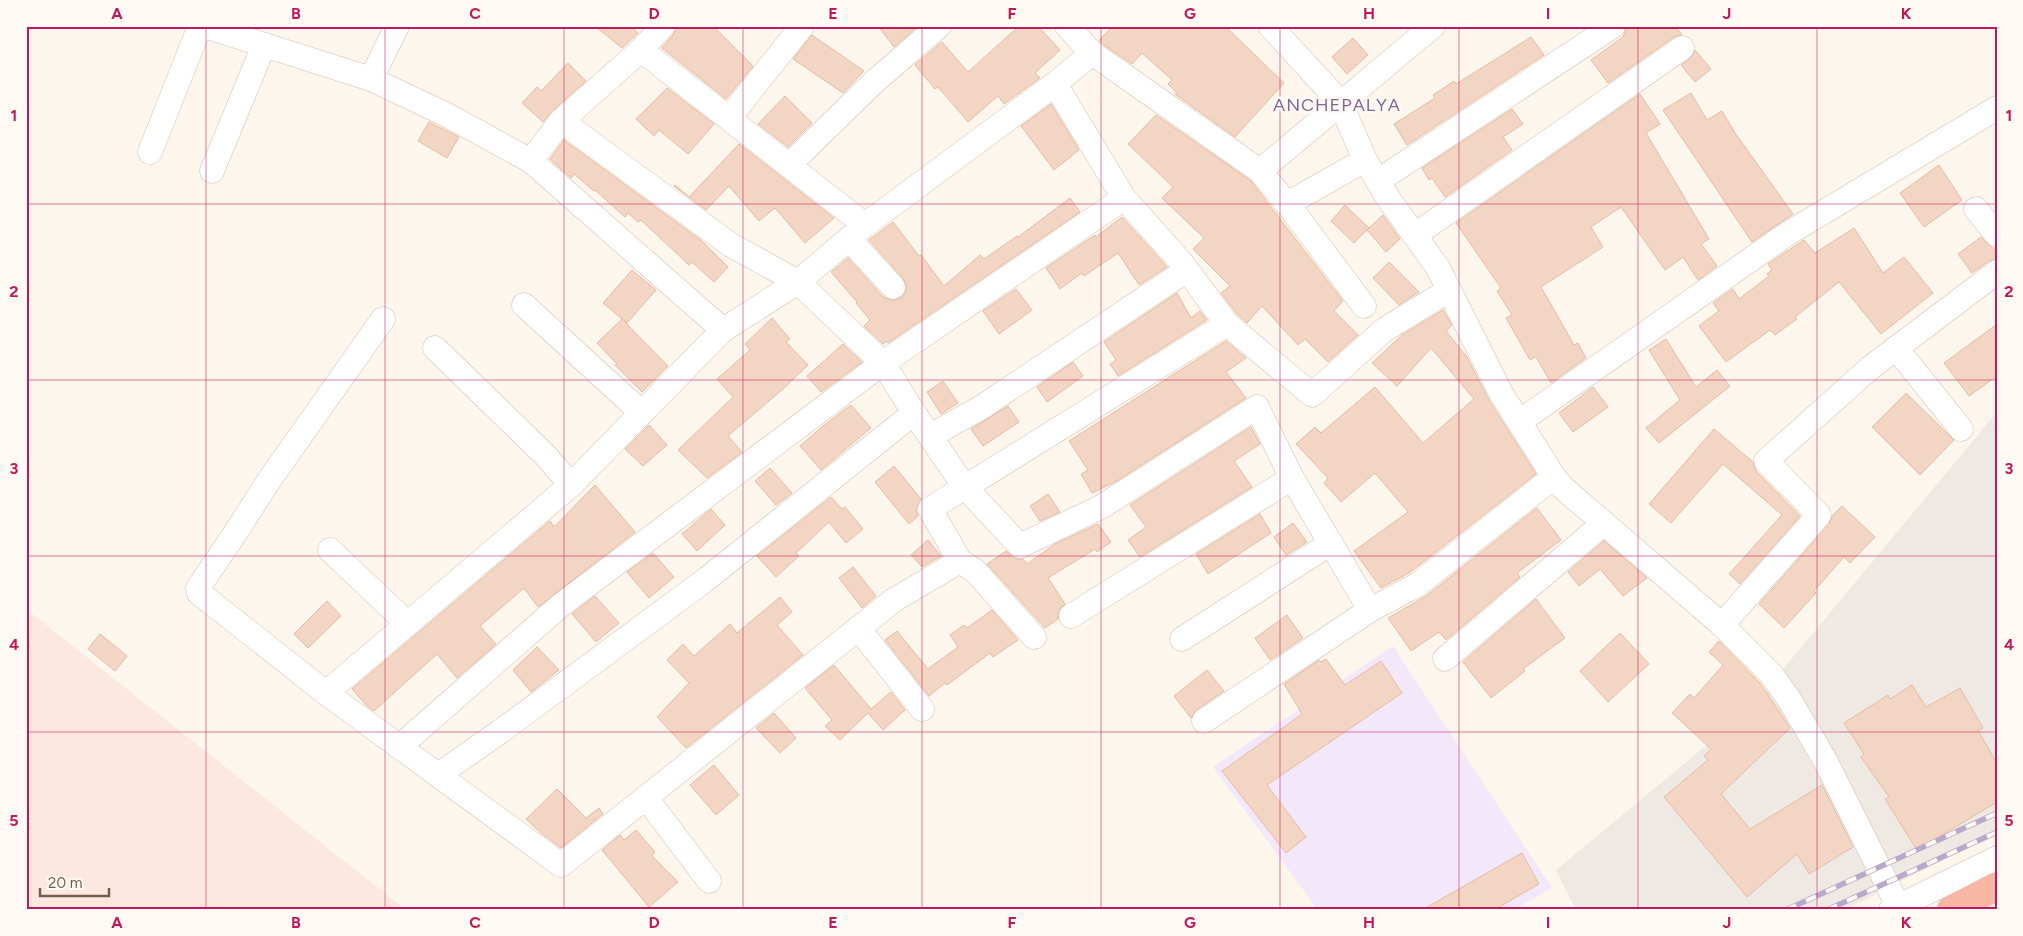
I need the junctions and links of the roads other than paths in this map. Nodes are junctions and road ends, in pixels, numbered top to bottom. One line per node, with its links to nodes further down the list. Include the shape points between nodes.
1 (200, 26): 21 (street)
2 (205, 26): 11 (street)
3 (397, 26): 15 (street)
4 (662, 26): 13 (street)
5 (802, 26): 19 (street)
6 (939, 26): 24 (street, via 874,82)
7 (1067, 26): 14 (street)
8 (1270, 26): 17 (street)
9 (1613, 26): 27 (street)
10 (1430, 27): 17 (street)
11 (264, 45): 15 (street); 25 (street)
12 (1682, 48): 32 (street)
13 (640, 50): 19 (street); 20 (street)
14 (1092, 53): 16 (street); 26 (street)
15 (371, 79): 23 (street, via 447,115)
16 (1055, 84): 28 (street); 31 (street)
17 (1340, 102): 22 (street); 26 (street)
18 (1997, 108): 49 (street, via 1787,234)
19 (729, 118): 24 (street)
20 (561, 121): 23 (street); 36 (street, via 731,244)
21 (150, 152)
22 (1365, 160): 27 (street); 29 (street)
23 (531, 161): 43 (street)
24 (789, 165): 31 (street)
25 (212, 170)
26 (1260, 171): 29 (street)
27 (1378, 181): 32 (street)
28 (1124, 198): 34 (street); 46 (street)
29 (1287, 204): 40 (street)
30 (1976, 209): 33 (street)
31 (857, 232): 36 (street); 37 (street)
32 (1415, 235): 38 (street)
33 (1997, 235)
34 (1187, 270): 42 (street); 51 (street, via 982,407)
35 (1997, 272): 45 (street)
36 (798, 282): 43 (street); 46 (street)
37 (893, 287)
38 (1449, 290): 42 (street, via 1384,330 1312,395); 49 (street)
39 (524, 305): 47 (street)
40 (1364, 306)
41 (383, 319): 68 (street, via 198,588 199,593)
42 (1227, 324): 55 (street)
43 (723, 330): 47 (street)
44 (435, 348): 54 (street, via 546,456)
45 (1896, 348): 50 (street); 63 (street, via 1766,461 1819,515)
46 (883, 363): 48 (street); 71 (street, via 561,605)
47 (642, 412): 54 (street)
48 (914, 413): 51 (street); 72 (street, via 704,581)
49 (1519, 422): 52 (street)
50 (1961, 428)
51 (930, 436): 55 (street)
52 (1554, 477): 56 (street); 60 (street, via 1417,585)
53 (1292, 478): 55 (street, via 1257,406 1101,506 1020,546); 57 (street); 61 (street)
54 (571, 485): 62 (street)
55 (964, 486): 59 (street, via 930,509)
56 (1604, 523): 63 (street); 67 (street)
57 (1332, 543): 60 (street); 66 (street)
58 (330, 550): 62 (street)
59 (960, 561): 64 (street, via 894,600); 65 (street, via 975,571)
60 (1370, 610): 70 (street)
61 (1070, 616)
62 (408, 624): 68 (street)
63 (1722, 625): 77 (street, via 1771,674 1789,699 1826,762)
64 (858, 628): 69 (street); 73 (street)
65 (1034, 637)
66 (1182, 640)
67 (1445, 659)
68 (326, 693): 71 (street)
69 (922, 709)
70 (1204, 721)
71 (399, 747): 72 (street)
72 (438, 775): 73 (street, via 561,866)
73 (647, 798): 75 (street)
74 (1997, 858): 77 (street)
75 (709, 880)
76 (1997, 886): 78 (highway)
77 (1894, 908)
78 (1951, 910)

